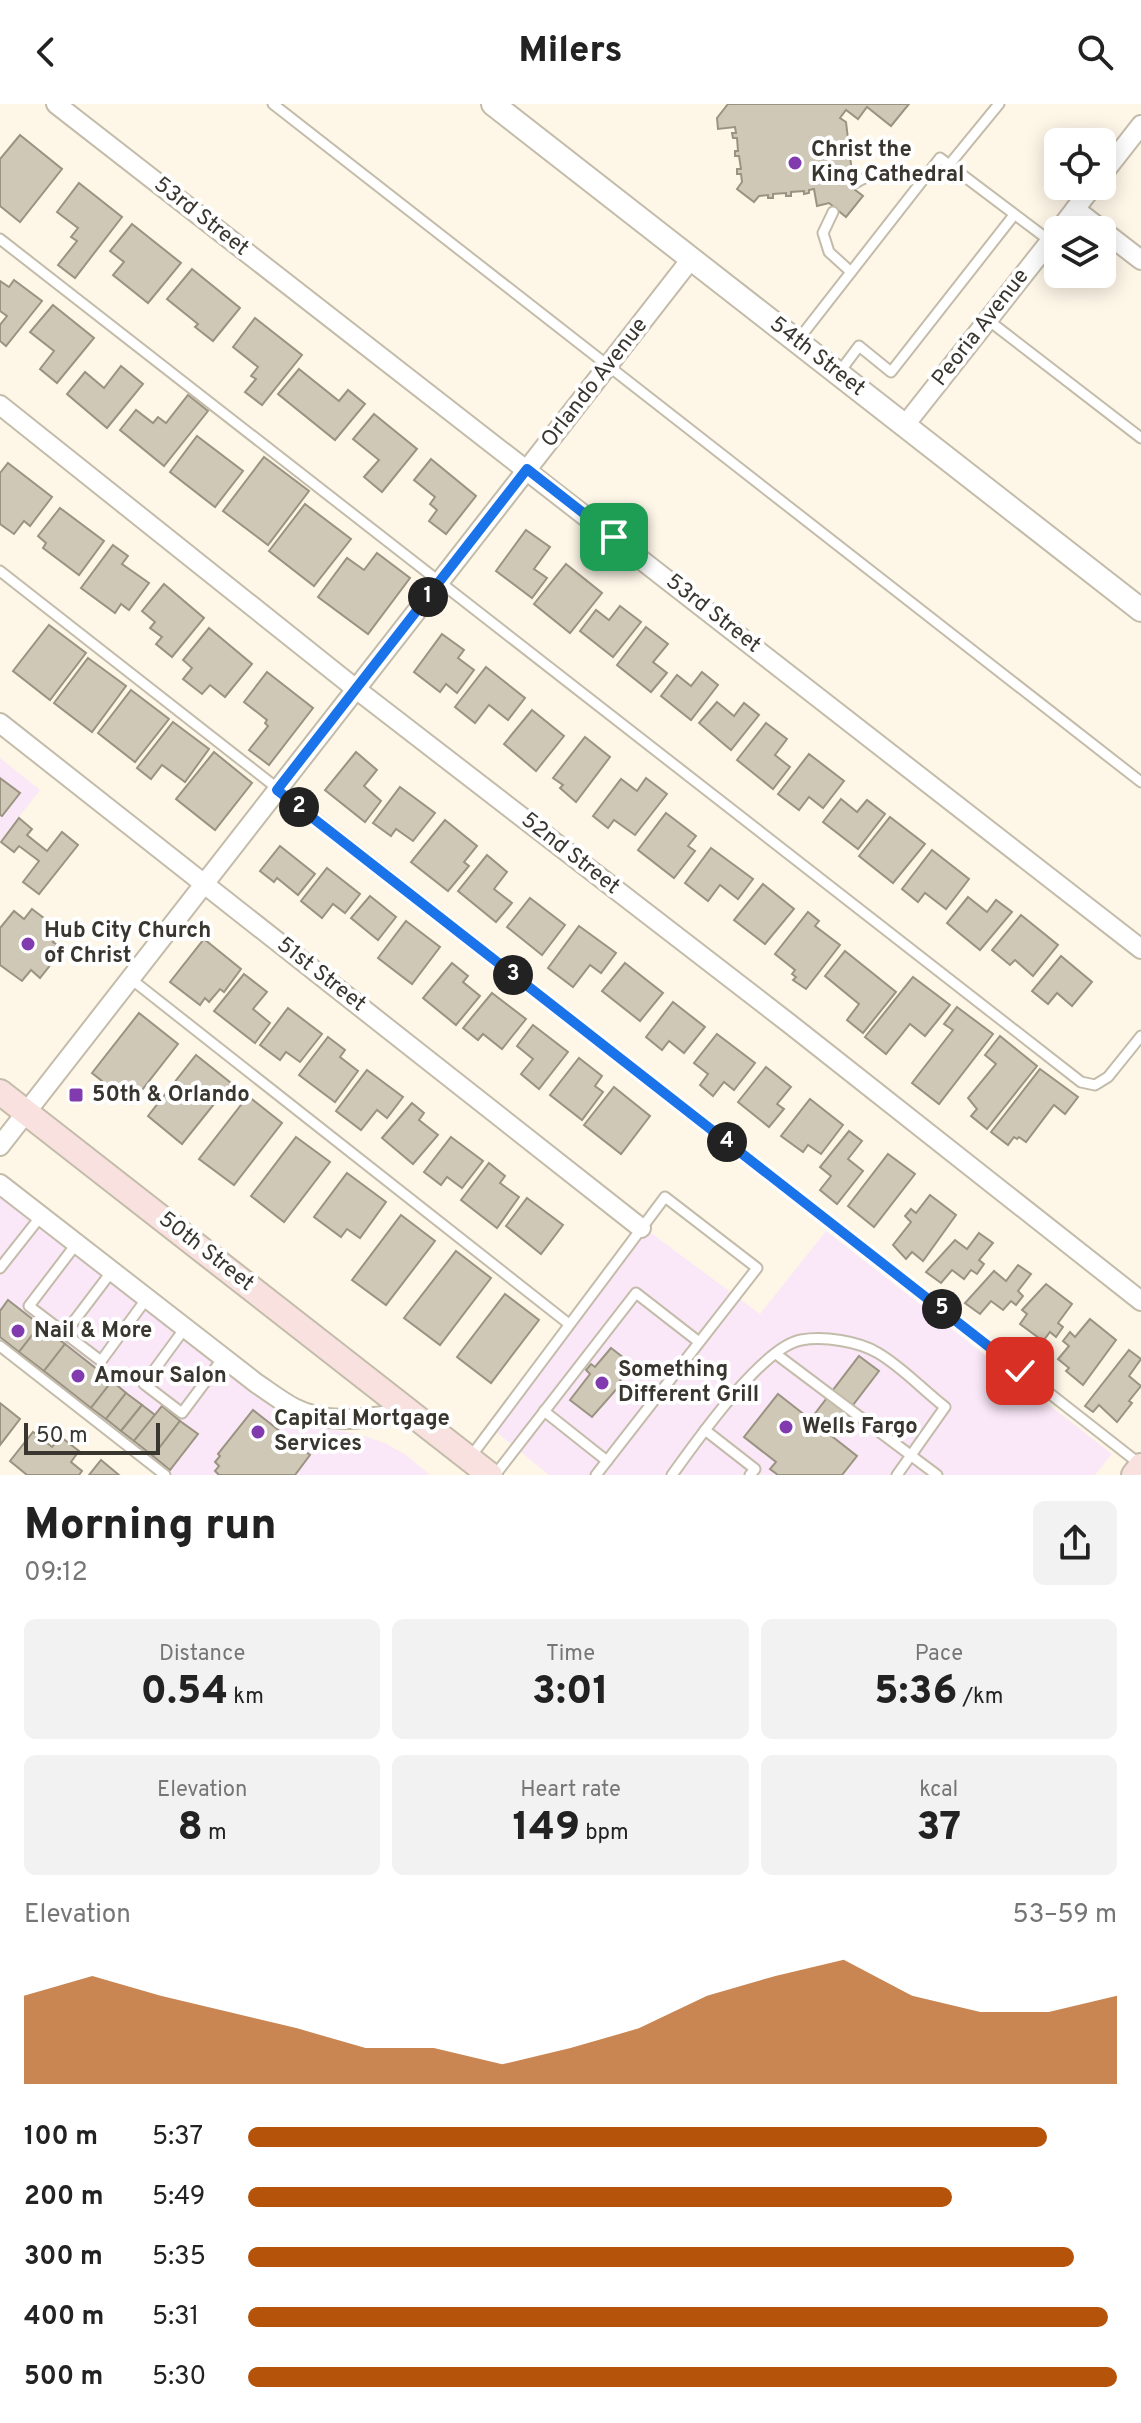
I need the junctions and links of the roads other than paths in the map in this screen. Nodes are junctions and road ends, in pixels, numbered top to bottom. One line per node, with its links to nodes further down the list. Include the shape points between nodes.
1 (56, 104): 28 (street, 53rd Street)
2 (273, 104): 23 (lane)
3 (493, 104): 18 (street, 54th Street, via 514,115)
4 (999, 104): 7 (lane)
5 (1141, 125): 6 (street)
6 (1116, 157)
7 (949, 165): 8 (lane, via 940,158); 13 (lane)
8 (923, 180): 9 (lane, via 874,172); 20 (lane)
9 (855, 183)
10 (1082, 200): 11 (street, Peoria Avenue)
11 (1075, 209): 14 (street, Peoria Avenue); 19 (street)
12 (833, 212): 20 (lane, via 823,233 829,252)
13 (1014, 215): 15 (lane); 24 (lane, via 891,372 859,346)
14 (1069, 216)
15 (1044, 229)
16 (0, 239): 30 (lane)
17 (1044, 248): 21 (street, Peoria Avenue)
18 (691, 259): 22 (street, 54th Street); 23 (street, Orlando Avenue)
19 (1141, 260)
20 (851, 272): 22 (lane)
21 (988, 320): 26 (street, Peoria Avenue); 27 (lane)
22 (797, 341): 24 (street, 54th Street)
23 (608, 366): 28 (street, Orlando Avenue); 34 (lane)
24 (838, 374): 26 (street, 54th Street)
25 (0, 405): 32 (street, 52nd Street)
26 (905, 425): 31 (street, 54th Street)
27 (1141, 438)
28 (527, 469): 30 (street, Orlando Avenue); 37 (street, 53rd Street)
29 (0, 571): 35 (lane)
30 (439, 583): 32 (street, Orlando Avenue); 39 (lane, via 1081,1082 1095,1085 1108,1077)
31 (1141, 610)
32 (356, 689): 35 (street, Orlando Avenue); 50 (street, 52nd Street)
33 (0, 723): 36 (street, 51st Street)
34 (1141, 782)
35 (277, 790): 36 (street, Orlando Avenue); 64 (lane)
36 (205, 883): 38 (street, Orlando Avenue); 45 (street, 51st Street)
37 (1141, 949)
38 (131, 979): 41 (street, Orlando Avenue); 51 (lane)
39 (1141, 1036)
40 (0, 1092): 41 (main road, 50th Street)
41 (26, 1113): 42 (street, Orlando Avenue); 59 (main road, 50th Street)
42 (0, 1146)
43 (1, 1187): 44 (street)
44 (41, 1216): 46 (street); 47 (lane)
45 (641, 1228): 51 (lane); 54 (lane, via 665,1197 757,1268)
46 (77, 1243): 48 (street); 53 (lane, via 29,1306)
47 (0, 1268)
48 (112, 1271): 49 (street); 53 (lane)
49 (147, 1298): 52 (street); 53 (lane, via 101,1361)
50 (1141, 1301)
51 (569, 1324): 62 (lane)
52 (185, 1328): 57 (street); 57 (lane, via 144,1384 182,1413)
53 (65, 1333)
54 (699, 1342): 58 (lane, via 636,1293); 63 (lane)
55 (0, 1346): 65 (lane)
56 (776, 1354): 60 (lane, via 761,1364); 61 (lane); 61 (lane, via 799,1340 836,1339 877,1352 945,1407)
57 (223, 1358): 59 (street, via 293,1408 320,1417 348,1421)
58 (544, 1411): 63 (lane); 66 (lane)
59 (412, 1412): 62 (main road, 50th Street)
60 (705, 1430): 68 (lane); 69 (lane, via 755,1469)
61 (911, 1456): 70 (lane); 71 (lane)
62 (469, 1459): 66 (main road, 50th Street)
63 (607, 1461): 67 (lane)
64 (1141, 1466): 72 (main road)
65 (165, 1475)
66 (492, 1475)
67 (596, 1475)
68 (672, 1475)
69 (750, 1475)
70 (897, 1475)
71 (937, 1475)
72 (1134, 1475)

